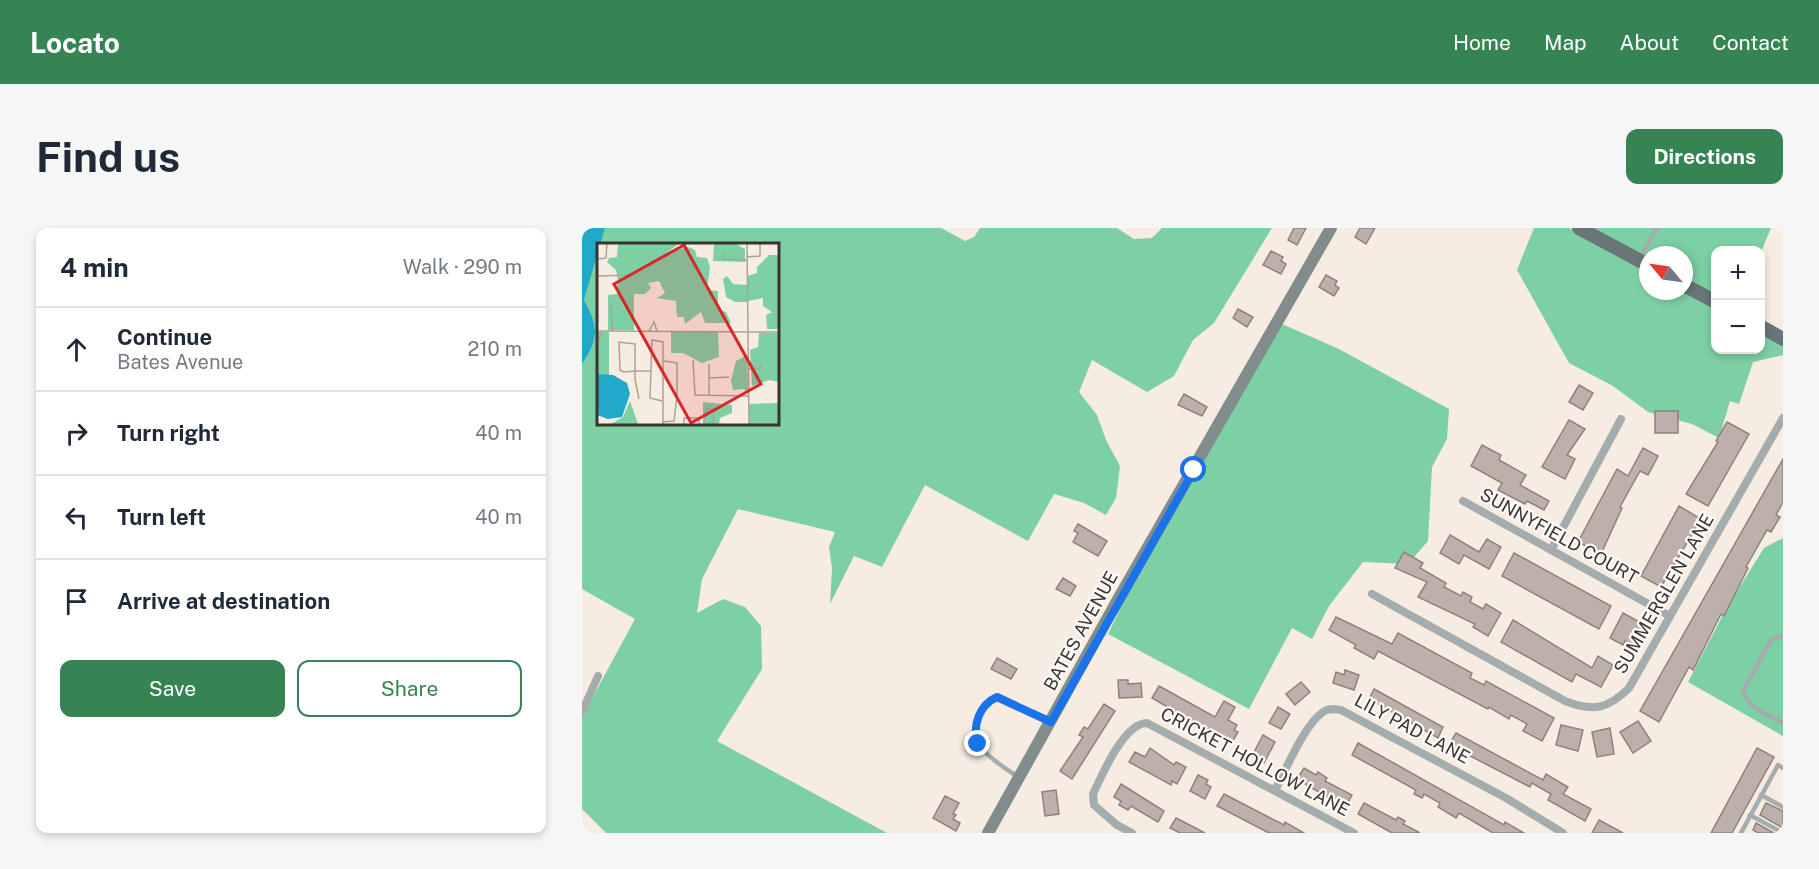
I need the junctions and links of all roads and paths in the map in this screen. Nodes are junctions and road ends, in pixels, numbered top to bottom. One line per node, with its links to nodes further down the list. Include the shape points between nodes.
1 (1331, 228): 19 (street, BATES AVENUE)
2 (1579, 228): 5 (main road)
3 (1657, 228): 4 (lane)
4 (1650, 246)
5 (1639, 261)
6 (1693, 290): 7 (main road)
7 (1712, 300)
8 (1765, 328): 9 (main road)
9 (1783, 339)
10 (1783, 418): 15 (street, SUMMERGLEN LANE)
11 (1621, 419): 13 (street)
12 (1463, 501): 13 (street, SUNNYFIELD COURT)
13 (1551, 550): 15 (street, SUNNYFIELD COURT)
14 (1372, 594): 15 (street, SUMMERGLEN LANE, via 1581,707 1614,703 1629,688)
15 (1670, 616)
16 (1783, 638): 20 (lane, via 1771,640 1743,691 1754,707)
17 (598, 676): 18 (street)
18 (582, 712)
19 (1051, 722): 22 (street, BATES AVENUE); 22 (lane, via 997,697 980,713 975,729 978,744)
20 (1783, 723)
21 (1783, 768): 24 (lane, via 1778,765)
22 (1019, 778): 28 (street, BATES AVENUE)
23 (1275, 790): 29 (street, CRICKET HOLLOW LANE, via 1184,740 1142,723 1127,734 1093,794 1094,805 1102,814); 30 (street, CRICKET HOLLOW LANE); 31 (street, LILY PAD LANE, via 1311,725 1322,713 1335,709 1506,798)
24 (1761, 795): 25 (lane); 26 (lane)
25 (1783, 807)
26 (1750, 815): 27 (lane); 32 (lane)
27 (1742, 832)
28 (988, 833)
29 (1132, 833)
30 (1354, 833)
31 (1563, 833)
32 (1783, 833)

